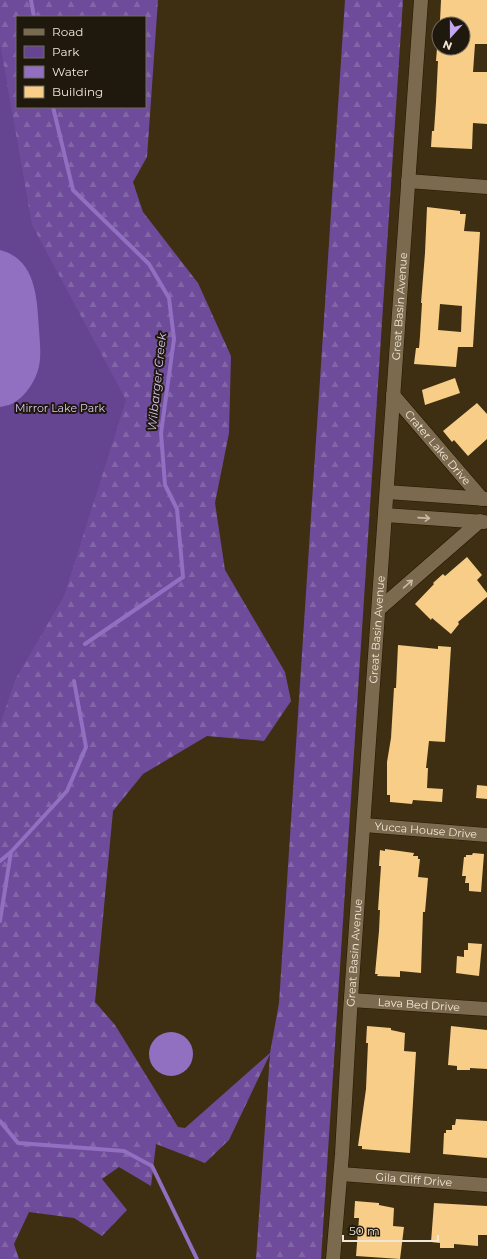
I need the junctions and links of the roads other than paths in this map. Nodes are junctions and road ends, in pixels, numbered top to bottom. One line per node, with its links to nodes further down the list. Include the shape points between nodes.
1 (421, 0): 2 (street, Great Basin Avenue)
2 (408, 181): 3 (street); 4 (street, Great Basin Avenue)
3 (487, 187)
4 (393, 395): 5 (street, Great Basin Avenue); 6 (street, Crater Lake Drive)
5 (387, 492): 6 (street); 7 (street, Great Basin Avenue)
6 (485, 499)
7 (385, 515): 8 (street, one-way to 8); 9 (street, Great Basin Avenue)
8 (484, 522): 9 (street, one-way to 8)
9 (378, 609): 10 (street, Great Basin Avenue)
10 (364, 825): 11 (street, Yucca House Drive); 12 (street, Great Basin Avenue)
11 (487, 835)
12 (351, 1000): 13 (street, Lava Bed Drive); 14 (street, Great Basin Avenue)
13 (487, 1009)
14 (341, 1174): 15 (street, Gila Cliff Drive); 16 (street, Great Basin Avenue)
15 (487, 1185)
16 (333, 1259)

